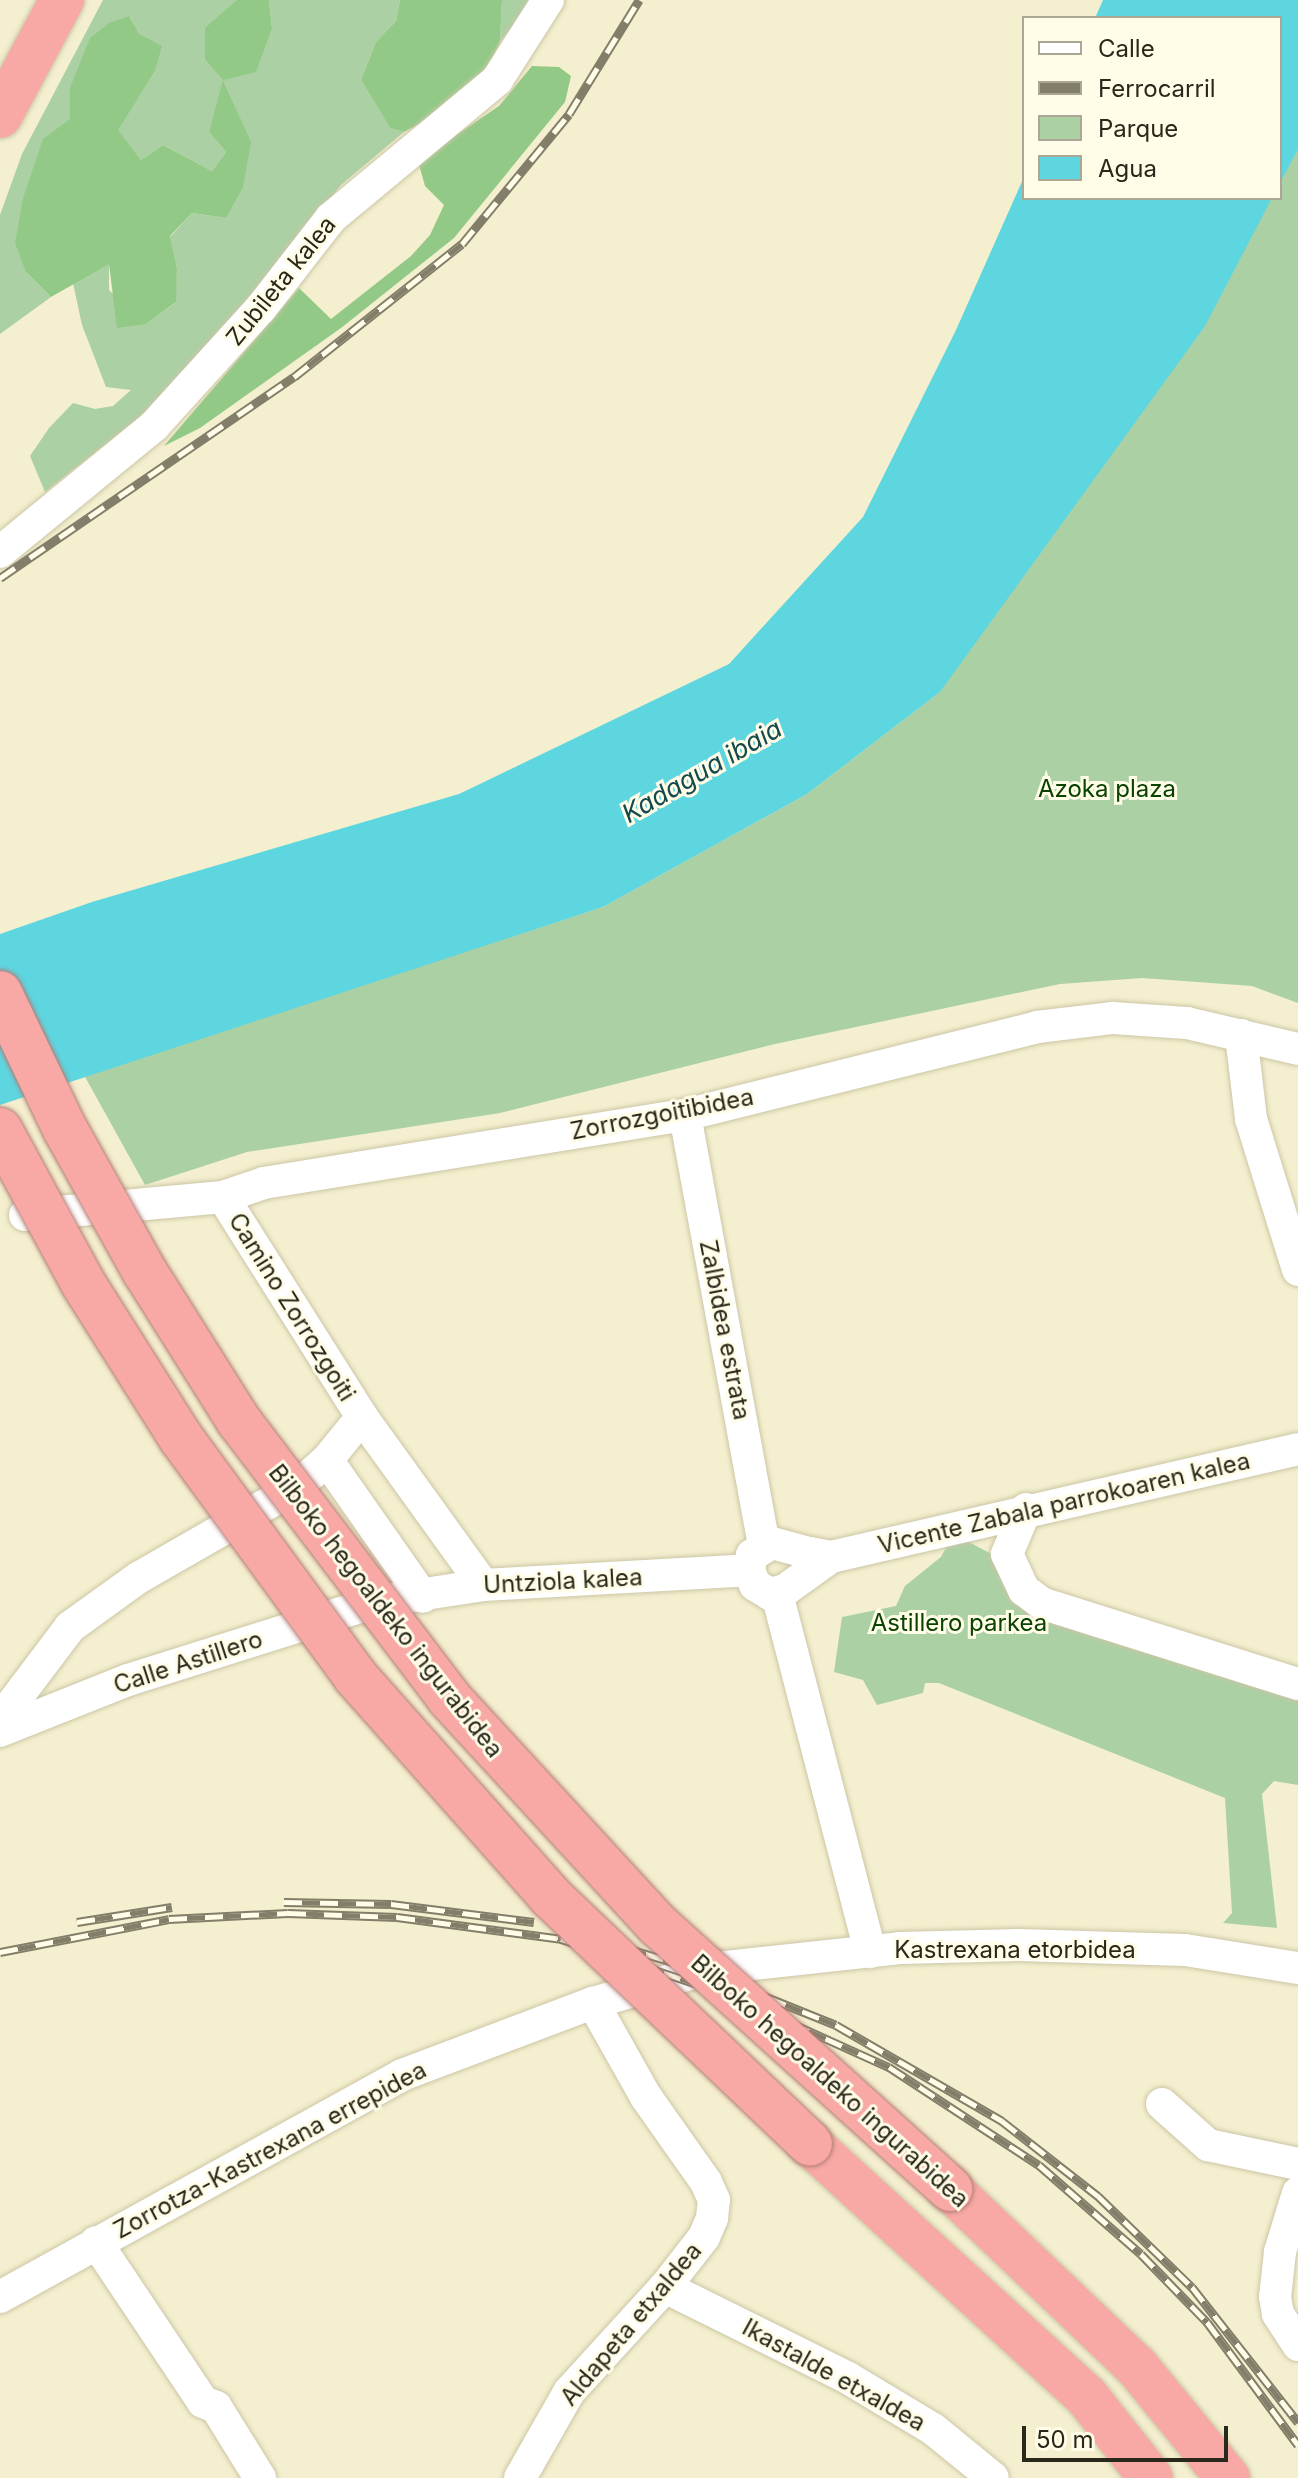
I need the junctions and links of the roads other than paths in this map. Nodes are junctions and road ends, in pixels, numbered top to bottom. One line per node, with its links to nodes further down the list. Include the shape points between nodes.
1 (62, 0): 3 (highway)
2 (548, 0): 4 (street, Zubileta kalea, via 497,80 331,218 251,320 154,426)
3 (0, 116)
4 (0, 552)
5 (0, 993): 43 (highway, Bilboko hegoaldeko ingurabidea, bridge, via 72,1142 145,1272 239,1421 449,1698 658,1925 1127,2356)
6 (1241, 1035): 7 (street, Zorrozgoitibidea); 8 (street, Zorrozgoitibidea, via 1187,1023 1113,1018 1037,1027); 12 (street, via 1251,1119)
7 (1298, 1049)
8 (685, 1115): 10 (street, Zorrozgoitibidea, via 295,1177); 20 (street, Zalbidea estrata)
9 (0, 1130): 42 (highway, bridge, via 83,1283 181,1438 355,1676 550,1896 1087,2397)
10 (223, 1197): 11 (street, Zorrozgoitibidea); 14 (street, Camino Zorrozgoiti)
11 (21, 1215)
12 (1293, 1233): 13 (street)
13 (1298, 1270)
14 (362, 1417): 16 (street, Camino Zorrozgoiti); 22 (street, Camino Zorrozgoiti)
15 (1298, 1449): 17 (street, Vicente Zabala parrokoaren kalea)
16 (327, 1460): 24 (street); 27 (street, Camino Zorrozgoiti, via 298,1486 138,1578 70,1627)
17 (1026, 1509): 18 (street, Vicente Zabala parrokoaren kalea); 19 (street)
18 (918, 1538): 19 (street, via 978,1536); 21 (street, Vicente Zabala parrokoaren kalea)
19 (1007, 1554): 26 (street, via 1024,1590 1041,1603)
20 (756, 1557): 21 (street, Untziola kalea); 22 (street, Untziola kalea); 23 (street, via 755,1585)
21 (831, 1557): 23 (street)
22 (483, 1585): 24 (street, Untziola kalea)
23 (777, 1594): 29 (street)
24 (423, 1597): 25 (street, Untziola kalea)
25 (379, 1601): 28 (street, Calle Astillero, via 128,1680)
26 (1298, 1684)
27 (0, 1720)
28 (0, 1731)
29 (870, 1952): 30 (street, Kastrexana etorbidea, via 1019,1945 1185,1950); 31 (street, Kastrexana etorbidea, via 707,1969)
30 (1298, 1968)
31 (593, 2003): 35 (street, Zorrotza-Kastrexana errepidea, via 402,2075); 36 (street, Aldapeta etxaldea, via 714,2200 704,2237)
32 (1162, 2104): 33 (street, via 1208,2145)
33 (1298, 2164)
34 (1298, 2193): 38 (street, via 1280,2252 1275,2297 1278,2314)
35 (96, 2242): 37 (street, Zorrotza-Kastrexana errepidea); 39 (street, via 203,2402 216,2407)
36 (665, 2287): 40 (street, Aldapeta etxaldea, via 569,2392); 41 (street, Ikastalde etxaldea, via 848,2378 933,2429)
37 (0, 2297)
38 (1298, 2345)
39 (260, 2478)
40 (520, 2478)
41 (993, 2478)
42 (1151, 2478)
43 (1228, 2478)

